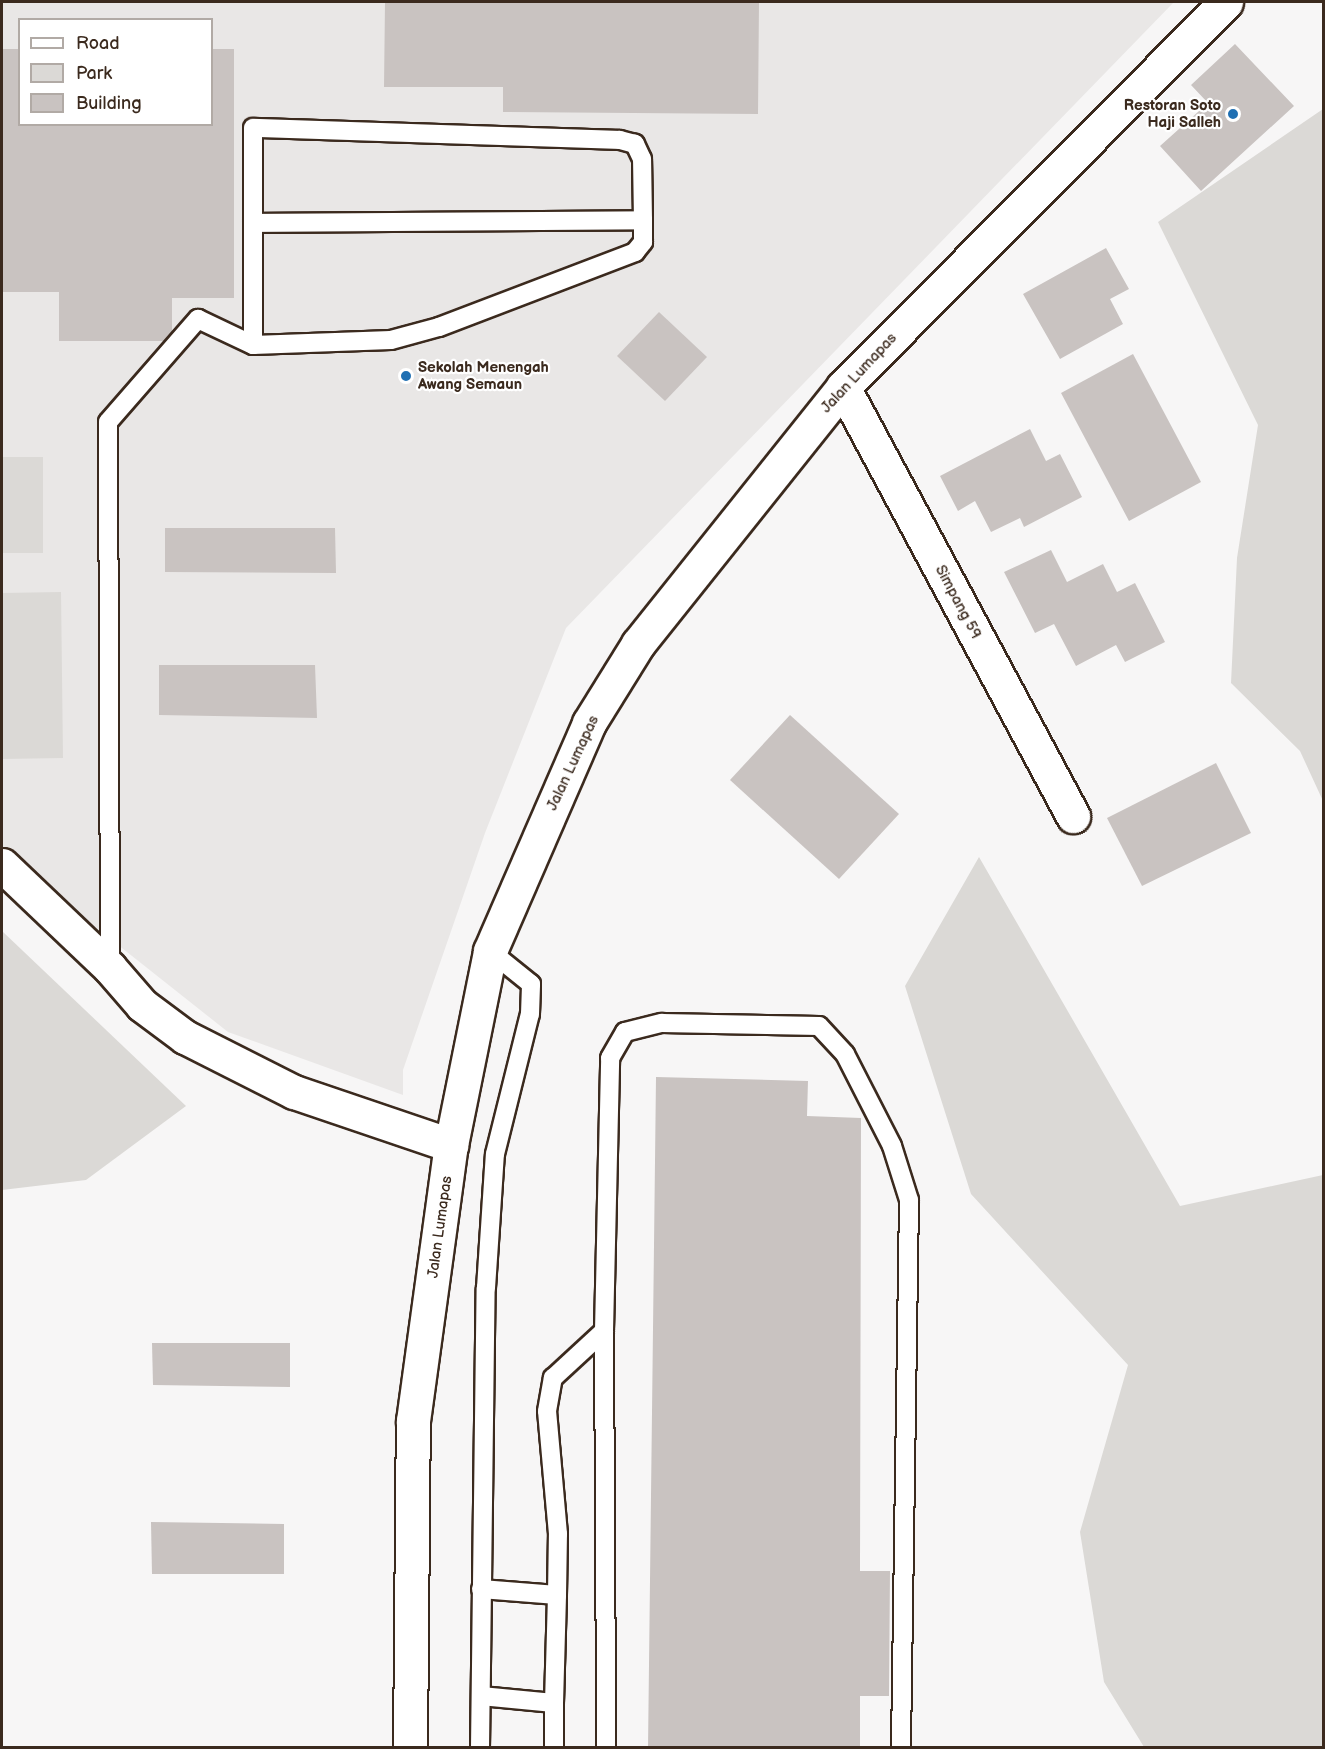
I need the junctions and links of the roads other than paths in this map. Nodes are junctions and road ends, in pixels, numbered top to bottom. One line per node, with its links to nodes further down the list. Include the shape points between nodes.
1 (1226, 2): 5 (main road, Jalan Lumapas)
2 (644, 220): 3 (lane); 3 (lane, via 642,159 635,144 620,140 253,128); 4 (lane, via 643,242 635,252 415,336)
3 (253, 223): 4 (lane)
4 (253, 345): 9 (lane, via 198,319 108,422)
5 (843, 387): 6 (main road, Simpang 59); 8 (main road, Jalan Lumapas, via 638,644 589,723)
6 (1073, 816)
7 (2, 865): 9 (main road)
8 (490, 951): 10 (main road, Jalan Lumapas); 12 (lane, via 531,984 530,1014 495,1154 486,1288)
9 (110, 968): 10 (main road, via 142,1005 234,1065 294,1092)
10 (451, 1145): 16 (main road, Jalan Lumapas, via 413,1421)
11 (604, 1331): 13 (lane, via 553,1378 549,1400 558,1534); 19 (lane); 20 (lane, via 610,1058 625,1032 662,1023 819,1026 845,1054 892,1146 909,1200)
12 (481, 1589): 13 (lane); 14 (lane)
13 (557, 1595): 15 (lane)
14 (481, 1696): 15 (lane); 17 (lane)
15 (554, 1703): 18 (lane)
16 (410, 1748)
17 (480, 1748)
18 (554, 1748)
19 (606, 1748)
20 (901, 1748)

